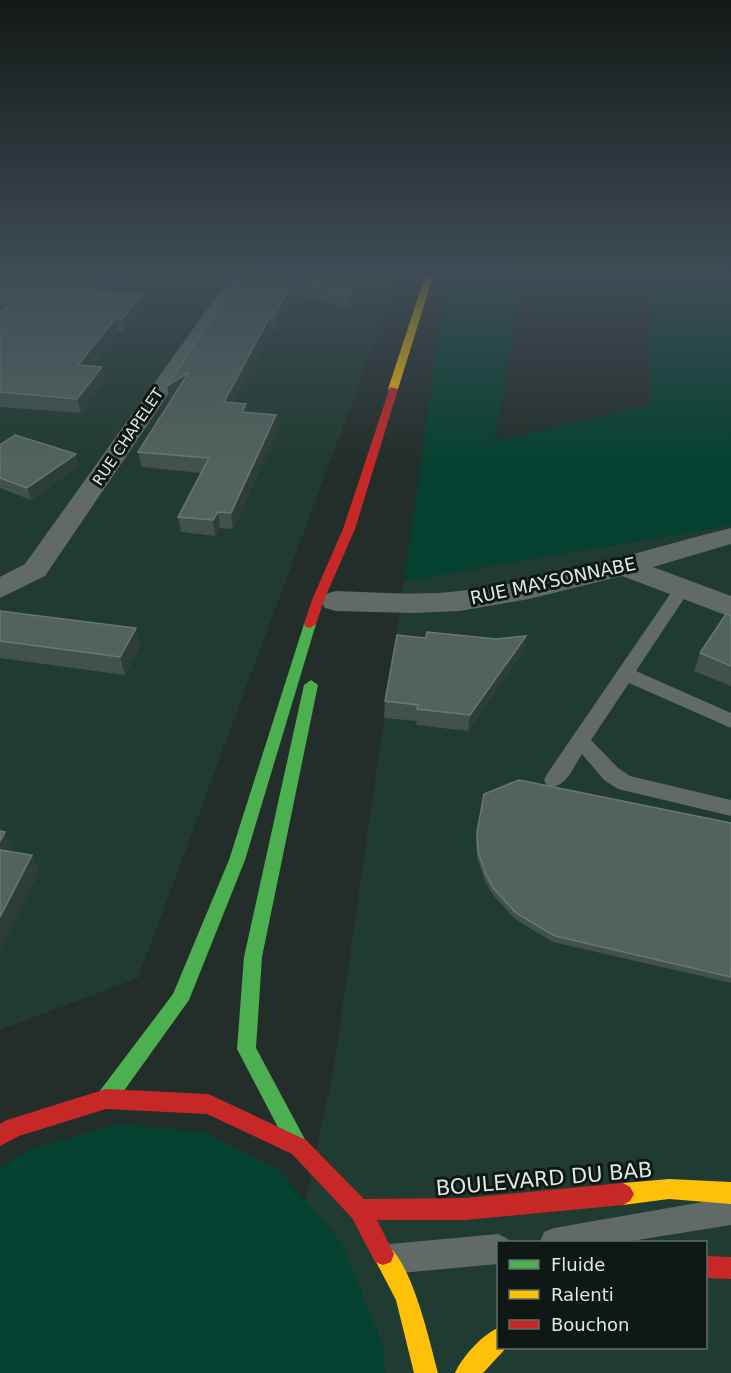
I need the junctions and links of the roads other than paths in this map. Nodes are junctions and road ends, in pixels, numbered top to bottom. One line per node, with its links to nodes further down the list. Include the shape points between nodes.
1 (196, 337): 7 (street, RUE CHAPELET, via 35,570)
2 (410, 337): 3 (main road)
3 (349, 529): 8 (main road); 16 (main road, via 318,600 237,860 180,1000)
4 (731, 536): 5 (street, RUE MAYSONNABE)
5 (626, 567): 6 (street); 8 (street, RUE MAYSONNABE, via 497,596)
6 (683, 588): 9 (street); 11 (lane)
7 (0, 589)
8 (335, 606)
9 (731, 607)
10 (315, 673): 18 (main road, via 253,957 246,1049)
11 (624, 673): 12 (lane); 13 (lane)
12 (731, 721)
13 (581, 741): 14 (lane); 15 (lane, via 611,774 626,783)
14 (554, 780)
15 (731, 808)
16 (106, 1099): 17 (main road, via 14,1127); 18 (main road, via 207,1104)
17 (0, 1136)
18 (299, 1147): 20 (main road)
19 (731, 1193): 20 (main road, BOULEVARD DU BAB, via 669,1189 465,1209)
20 (360, 1210): 24 (main road)
21 (731, 1211): 22 (lane)
22 (559, 1241)
23 (497, 1249): 24 (lane)
24 (387, 1259): 28 (main road, via 406,1297)
25 (707, 1267): 26 (main road)
26 (731, 1268)
27 (497, 1341): 29 (main road)
28 (426, 1373)
29 (467, 1373)

